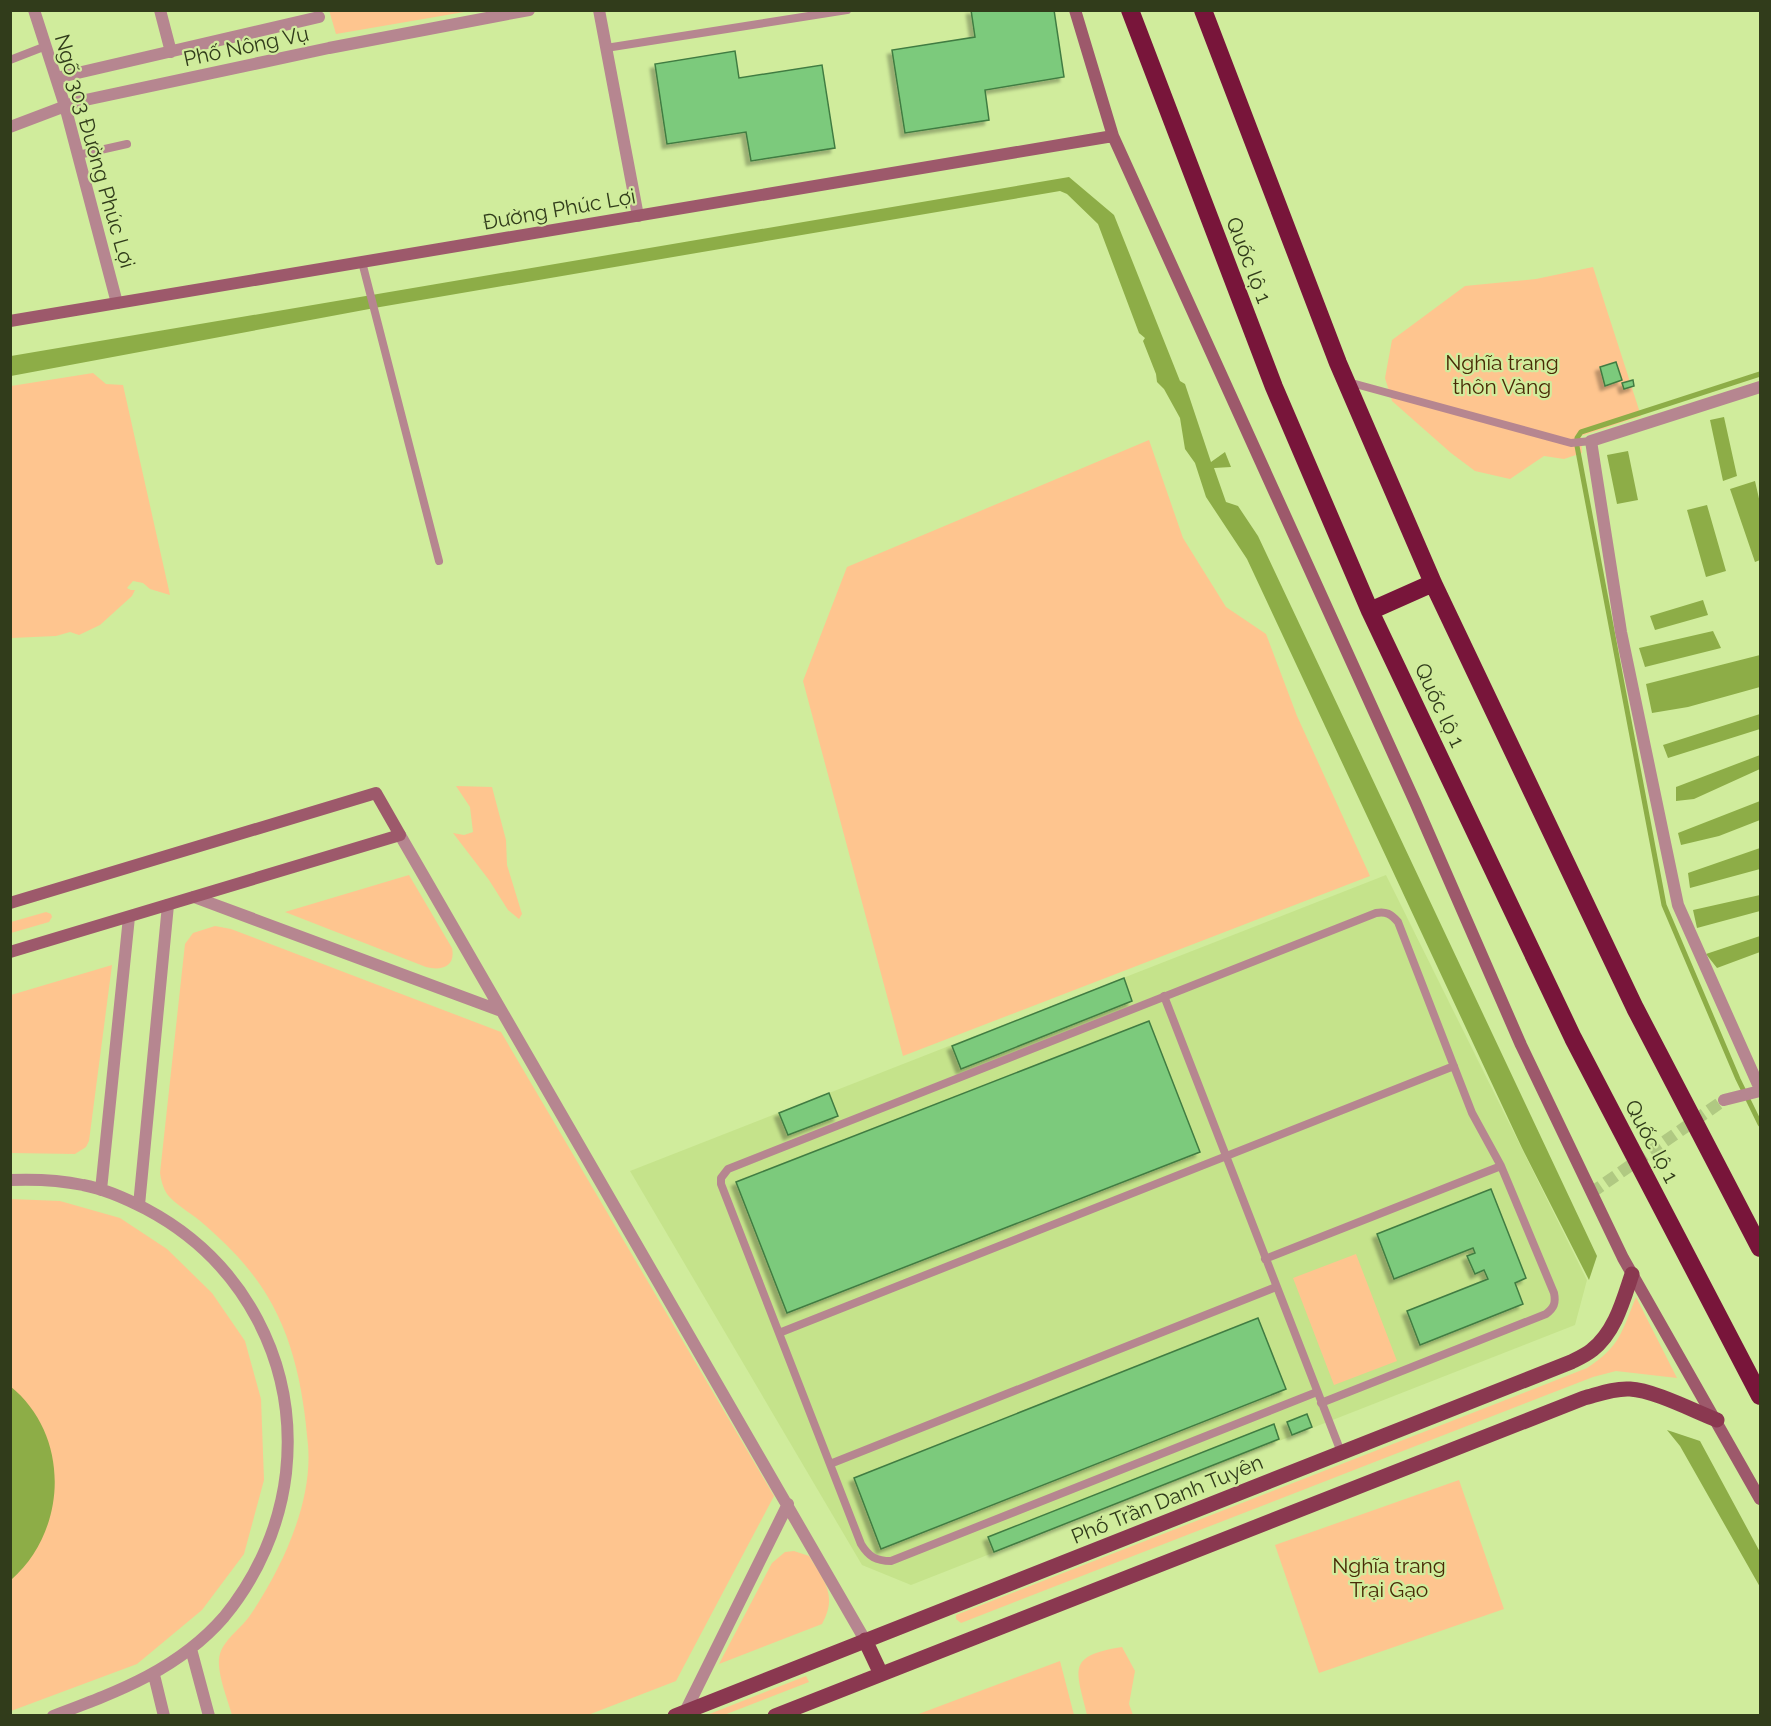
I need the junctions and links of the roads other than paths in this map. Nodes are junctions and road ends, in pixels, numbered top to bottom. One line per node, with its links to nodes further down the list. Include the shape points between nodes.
1 (34, 10): 10 (street, Ngõ 303 Đường Phúc Lợi)
2 (160, 10): 12 (street)
3 (529, 10): 15 (street, Phố Nông Vụ, via 328,48)
4 (599, 10): 11 (street)
5 (847, 10): 11 (lane)
6 (1075, 10): 17 (main road)
7 (1130, 10): 29 (highway, Quốc lộ 1, via 1274,387)
8 (1203, 10): 24 (highway)
9 (319, 17): 12 (street)
10 (46, 46): 13 (lane); 14 (street, Ngõ 303 Đường Phúc Lợi)
11 (606, 48): 20 (street)
12 (171, 52): 14 (street)
13 (10, 60)
14 (56, 78): 15 (street, Ngõ 303 Đường Phúc Lợi)
15 (65, 106): 16 (street, Phố Nông Vụ); 19 (street, Ngõ 303 Đường Phúc Lợi)
16 (10, 127)
17 (1113, 136): 20 (main road, Đường Phúc Lợi); 48 (main road, via 1521,1045)
18 (127, 144): 19 (lane)
19 (78, 155): 22 (street, Ngõ 303 Đường Phúc Lợi)
20 (638, 216): 21 (main road, Đường Phúc Lợi)
21 (362, 262): 22 (main road, Đường Phúc Lợi); 27 (lane)
22 (117, 303): 23 (main road, Đường Phúc Lợi)
23 (11, 321)
24 (1346, 382): 26 (lane, via 1571,443); 28 (highway)
25 (1761, 387): 26 (street)
26 (1591, 441): 39 (street, via 1621,632 1678,905)
27 (439, 561)
28 (1433, 583): 29 (highway); 46 (highway, via 1635,1008)
29 (1370, 611): 52 (highway, Quốc lộ 1, via 1573,1038)
30 (400, 835): 31 (main road); 32 (main road, via 376,793); 37 (street)
31 (194, 897): 33 (main road); 37 (street)
32 (10, 903)
33 (168, 905): 34 (main road); 45 (street)
34 (129, 917): 35 (main road); 44 (street)
35 (10, 952)
36 (1164, 996): 38 (lane, via 1384,911 1398,922); 41 (lane); 50 (lane, via 723,1173 721,1184)
37 (501, 1011): 58 (street)
38 (1454, 1066): 41 (lane); 42 (lane, via 1472,1113)
39 (1759, 1087): 40 (street)
40 (1724, 1100)
41 (1226, 1156): 47 (lane); 50 (lane)
42 (1501, 1166): 47 (lane); 53 (lane, via 1554,1293 1552,1309)
43 (10, 1180): 44 (street, via 39,1179)
44 (101, 1190): 45 (street)
45 (139, 1205): 60 (street, via 203,1247 234,1281 258,1319 276,1361 286,1405 285,1484 270,1539 250,1580 224,1617)
46 (1761, 1248)
47 (1265, 1259): 49 (lane)
48 (1632, 1274): 54 (main road); 55 (main road, Phố Trần Danh Tuyên, via 1620,1311 1592,1350 1571,1362)
49 (1276, 1287): 51 (lane); 56 (lane)
50 (779, 1333): 56 (lane)
51 (1317, 1392): 53 (lane); 56 (lane, via 891,1561 868,1555 861,1544)
52 (1761, 1396)
53 (1322, 1403): 55 (lane)
54 (1717, 1420): 57 (main road); 61 (main road, via 1648,1393 1613,1389)
55 (1341, 1452): 59 (main road, Phố Trần Danh Tuyên)
56 (830, 1464)
57 (1761, 1499)
58 (788, 1504): 59 (street); 63 (street)
59 (865, 1640): 61 (main road); 63 (main road, Phố Trần Danh Tuyên)
60 (191, 1649): 62 (street); 66 (street)
61 (881, 1674): 67 (main road)
62 (154, 1675): 64 (street); 65 (street)
63 (680, 1714)
64 (53, 1716)
65 (164, 1716)
66 (209, 1716)
67 (775, 1716)

